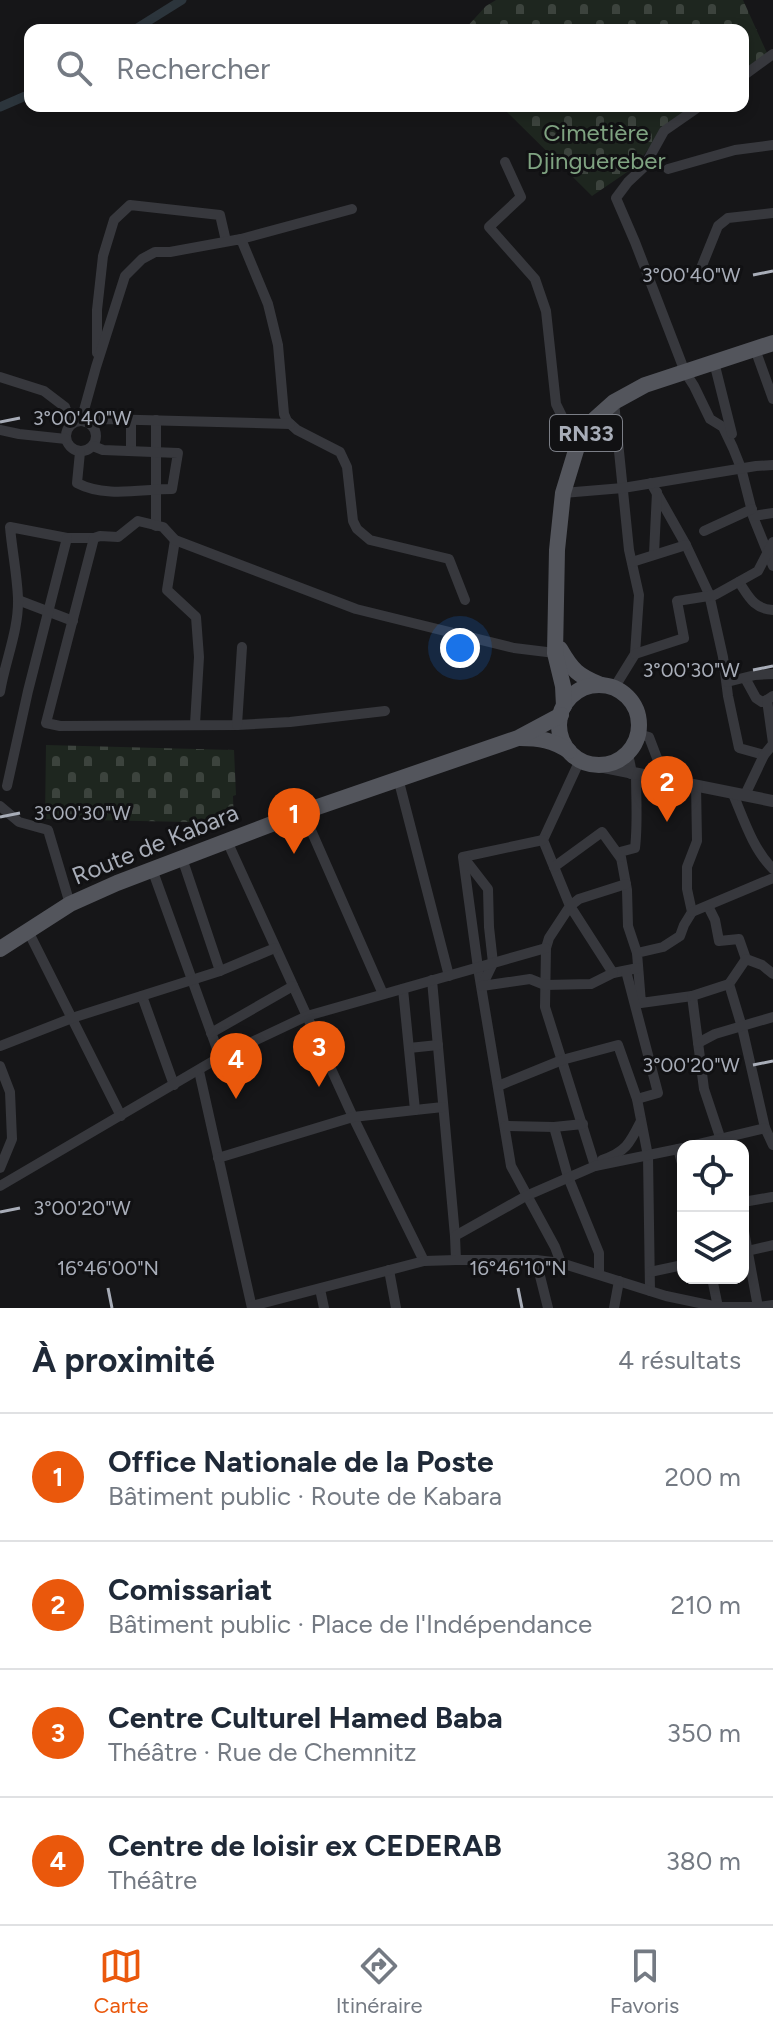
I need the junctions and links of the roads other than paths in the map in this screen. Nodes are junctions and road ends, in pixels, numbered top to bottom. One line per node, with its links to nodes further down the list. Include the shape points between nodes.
1 (773, 54): 2 (street)
2 (749, 72)
3 (691, 112): 16 (street, via 664,131 644,167 616,198)
4 (773, 145): 6 (street)
5 (505, 162): 27 (street, via 521,197 489,227 535,279 546,311 556,404)
6 (668, 169)
7 (352, 209): 9 (street)
8 (773, 213): 11 (street, via 728,218 718,226)
9 (241, 239): 10 (street); 23 (street, via 268,304 284,414)
10 (226, 241): 14 (street, via 155,252 142,259 125,276); 14 (street, via 220,215 130,205 114,220 103,256)
11 (699, 273)
12 (773, 343): 13 (main road, RN33)
13 (755, 349): 15 (main road, RN33); 18 (street)
14 (98, 361): 22 (street)
15 (714, 362): 16 (main road, RN33); 31 (street)
16 (685, 372): 19 (main road, RN33); 31 (street, via 710,419 723,427)
17 (0, 377): 22 (street, via 44,391)
18 (773, 399)
19 (614, 402): 27 (main road, RN33); 33 (street)
20 (131, 420): 21 (street); 22 (street); 28 (street)
21 (156, 420): 23 (street); 30 (street)
22 (79, 422): 25 (street, via 68,428); 26 (street, via 94,427)
23 (290, 424): 52 (street, via 344,457 357,529 370,540 449,559)
24 (0, 430): 25 (street)
25 (66, 439): 29 (street)
26 (93, 446): 28 (street); 29 (street)
27 (577, 447): 36 (main road, RN33)
28 (131, 451): 30 (street)
29 (80, 452): 35 (street, via 77,483 100,492)
30 (155, 452): 35 (street); 35 (street, via 178,453 172,489)
31 (739, 464): 32 (street); 34 (street); 37 (street)
32 (773, 465)
33 (623, 488): 34 (street); 36 (street); 47 (street)
34 (654, 488): 44 (street); 46 (street)
35 (156, 489): 39 (street)
36 (563, 493): 56 (main road, RN33)
37 (753, 513): 38 (street); 40 (street); 45 (street)
38 (773, 513)
39 (156, 526): 42 (street, via 138,521 118,537); 43 (street)
40 (704, 531)
41 (67, 538): 42 (street); 51 (street, via 10,527); 54 (street)
42 (94, 538): 55 (street)
43 (175, 540): 56 (street, via 356,609 514,648); 67 (street, via 167,590 196,617)
44 (686, 545): 46 (street); 50 (street)
45 (771, 548): 48 (street); 49 (street, via 758,571)
46 (654, 554): 47 (street)
47 (632, 562): 58 (street, via 639,595)
48 (773, 566)
49 (739, 582): 50 (street); 53 (street, via 756,605)
50 (710, 596): 58 (street, via 677,601 684,638); 61 (street)
51 (18, 600): 54 (street); 63 (street)
52 (465, 600)
53 (773, 610)
54 (48, 611): 55 (street); 79 (street)
55 (73, 621): 67 (street, via 46,723)
56 (555, 646): 62 (main road, via 583,678); 65 (main road, RN33)
57 (242, 647): 68 (street)
58 (635, 654): 62 (street)
59 (773, 674): 60 (street)
60 (745, 678): 61 (street); 64 (street, via 756,698)
61 (727, 682): 73 (street, via 739,748)
62 (608, 687): 65 (main road, via 580,690); 69 (main road, via 632,702)
63 (0, 692)
64 (770, 698): 71 (street)
65 (563, 710): 70 (main road, Route de Kabara); 74 (main road, via 562,740)
66 (385, 711): 68 (street)
67 (195, 724): 68 (street)
68 (237, 725)
69 (638, 734): 72 (main road); 77 (street, via 649,737)
70 (518, 738): 74 (main road, via 555,742); 76 (main road, Route de Kabara)
71 (773, 744): 73 (street)
72 (627, 754): 74 (main road, via 606,765); 75 (street)
73 (764, 755): 80 (street)
74 (581, 759): 75 (street); 84 (street)
75 (634, 773): 77 (street); 88 (street, via 635,848 620,852)
76 (398, 778): 83 (main road, Route de Kabara); 111 (street)
77 (665, 779): 78 (street)
78 (696, 785): 80 (street); 97 (street, via 697,841 687,867)
79 (7, 786)
80 (739, 794): 81 (street); 91 (street, via 751,836)
81 (773, 801)
82 (0, 806): 94 (street, via 19,822 48,830)
83 (303, 812): 85 (main road, Route de Kabara); 119 (street)
84 (543, 840): 86 (street); 89 (street)
85 (227, 841): 87 (main road, Route de Kabara); 99 (street)
86 (463, 857): 104 (street, via 488,889); 105 (street)
87 (182, 858): 90 (main road, Route de Kabara); 107 (street)
88 (621, 858): 89 (street, via 602,832); 93 (street)
89 (554, 867): 95 (street)
90 (152, 869): 94 (main road, Route de Kabara); 112 (street)
91 (773, 869)
92 (773, 878): 96 (street)
93 (626, 884): 95 (street); 102 (street, via 628,926)
94 (70, 904): 98 (main road, Route de Kabara)
95 (570, 906): 100 (street); 109 (street)
96 (708, 906): 97 (street); 103 (street, via 719,941 739,939)
97 (692, 912): 102 (street, via 680,936)
98 (28, 931): 101 (main road, Route de Kabara); 124 (street)
99 (275, 948): 107 (street); 116 (street)
100 (546, 948): 104 (street); 115 (street)
101 (0, 949)
102 (637, 953): 106 (street)
103 (746, 959): 110 (street); 114 (street)
104 (493, 963): 105 (street); 117 (street)
105 (478, 968): 111 (street); 117 (street)
106 (638, 968): 108 (street); 121 (street, via 641,1003)
107 (220, 971): 112 (street)
108 (626, 971): 109 (street); 137 (street, via 658,1093)
109 (613, 973): 115 (street, via 591,984)
110 (773, 974)
111 (449, 976): 113 (street)
112 (192, 980): 120 (street); 126 (street)
113 (432, 980): 118 (street); 128 (street)
114 (729, 984): 121 (street); 125 (street)
115 (545, 985): 117 (street, via 530,979); 132 (street, via 545,1007)
116 (293, 986): 122 (street); 126 (street)
117 (482, 986): 136 (street)
118 (403, 989): 119 (street); 130 (street)
119 (383, 994): 122 (street)
120 (142, 996): 124 (street); 135 (street)
121 (692, 996): 127 (street)
122 (307, 1016): 131 (street); 142 (street)
123 (773, 1017): 125 (street)
124 (72, 1018): 129 (street); 141 (street)
125 (742, 1027): 127 (street); 140 (street)
126 (211, 1033): 131 (street)
127 (698, 1043): 148 (street, via 704,1089)
128 (438, 1045): 130 (street); 138 (street)
129 (0, 1046)
130 (409, 1048): 139 (street)
131 (220, 1057): 134 (street)
132 (562, 1060): 136 (street); 137 (street, via 618,1045); 144 (street)
133 (0, 1066): 155 (street, via 10,1092 12,1139)
134 (199, 1071): 135 (street); 153 (street)
135 (174, 1085): 141 (street)
136 (498, 1086): 145 (street)
137 (637, 1099): 143 (street)
138 (443, 1107): 139 (street); 161 (street)
139 (415, 1110): 142 (street)
140 (767, 1111): 147 (street)
141 (121, 1116): 157 (street)
142 (353, 1117): 153 (street); 166 (street)
143 (641, 1121): 152 (street); 154 (street, via 624,1150)
144 (583, 1124): 146 (street); 154 (street)
145 (505, 1126): 146 (street); 158 (street, via 511,1166)
146 (554, 1127): 156 (street)
147 (765, 1128): 149 (street); 150 (street)
148 (721, 1140)
149 (728, 1140)
150 (773, 1145)
151 (677, 1150): 152 (street)
152 (648, 1156): 154 (street); 171 (street)
153 (218, 1158): 178 (street)
154 (595, 1164): 156 (street)
155 (0, 1168)
156 (568, 1177): 158 (street); 172 (street, via 599,1253)
157 (0, 1186)
158 (526, 1196): 161 (street); 167 (street)
159 (773, 1198): 160 (street)
160 (749, 1201)
161 (455, 1236): 164 (street)
162 (773, 1245): 163 (street)
163 (749, 1251)
164 (456, 1260): 165 (street); 166 (street)
165 (536, 1260): 167 (street); 183 (street)
166 (424, 1261): 170 (street)
167 (561, 1263): 172 (street)
168 (677, 1266): 171 (street)
169 (749, 1269): 180 (street)
170 (389, 1270): 175 (street); 182 (street)
171 (650, 1272): 176 (street)
172 (599, 1274): 173 (street)
173 (619, 1281): 176 (street); 184 (street)
174 (713, 1284): 179 (street)
175 (320, 1289): 178 (street); 181 (street)
176 (650, 1291): 179 (street)
177 (773, 1305): 180 (street)
178 (252, 1307)
179 (718, 1307): 180 (street)
180 (758, 1307)
181 (324, 1308)
182 (396, 1308)
183 (548, 1308)
184 (613, 1308)

